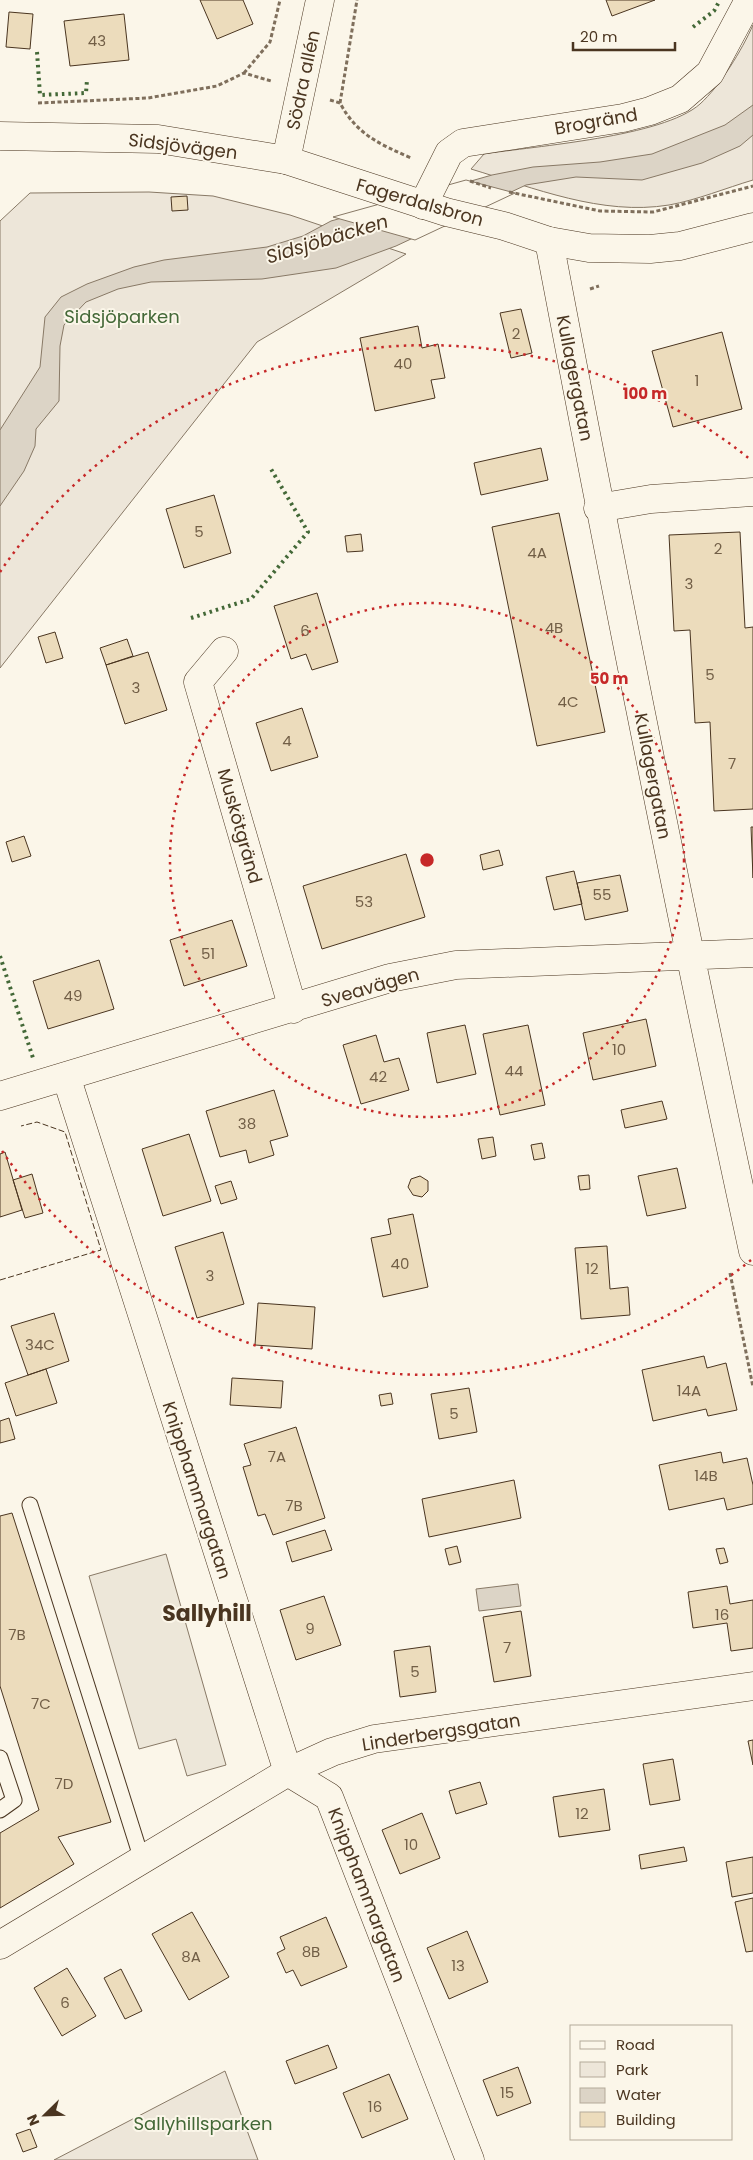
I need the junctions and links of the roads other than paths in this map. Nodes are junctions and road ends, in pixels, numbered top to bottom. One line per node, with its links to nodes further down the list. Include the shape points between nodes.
1 (320, 0): 4 (street, Södra allén)
2 (749, 0): 6 (street, Brogränd, via 710,73 680,99 623,118 463,143 449,153)
3 (2, 139): 4 (street, Sidsjövägen, via 158,139)
4 (286, 160): 5 (street, Sidsjövägen)
5 (337, 177): 6 (street, Fagerdalsbron)
6 (423, 205): 8 (street, Fagerdalsbron)
7 (753, 226): 8 (street, via 704,241 650,250 589,248)
8 (549, 240): 10 (street, Kullagergatan)
9 (753, 492): 10 (street, via 651,500)
10 (598, 508): 13 (street, Kullagergatan)
11 (224, 651): 14 (street, Muskötgränd, via 198,682)
12 (753, 953): 13 (street, Sveavägen)
13 (690, 956): 14 (street, Sveavägen, via 456,965 390,978); 17 (street, Kullagergatan)
14 (293, 1009): 15 (street, Sveavägen)
15 (66, 1076): 16 (street, Sveavägen); 21 (street, Knipphammargatan)
16 (0, 1096)
17 (753, 1250)
18 (30, 1505): 23 (lane)
19 (753, 1686): 21 (street, Linderbergsgatan, via 374,1739 332,1752)
20 (0, 1758): 22 (lane, via 14,1800)
21 (288, 1772): 23 (street, Linderbergsgatan); 25 (street, Knipphammargatan, via 329,1798)
22 (0, 1810)
23 (142, 1860): 24 (street, Linderbergsgatan)
24 (0, 1945)
25 (470, 2160)

